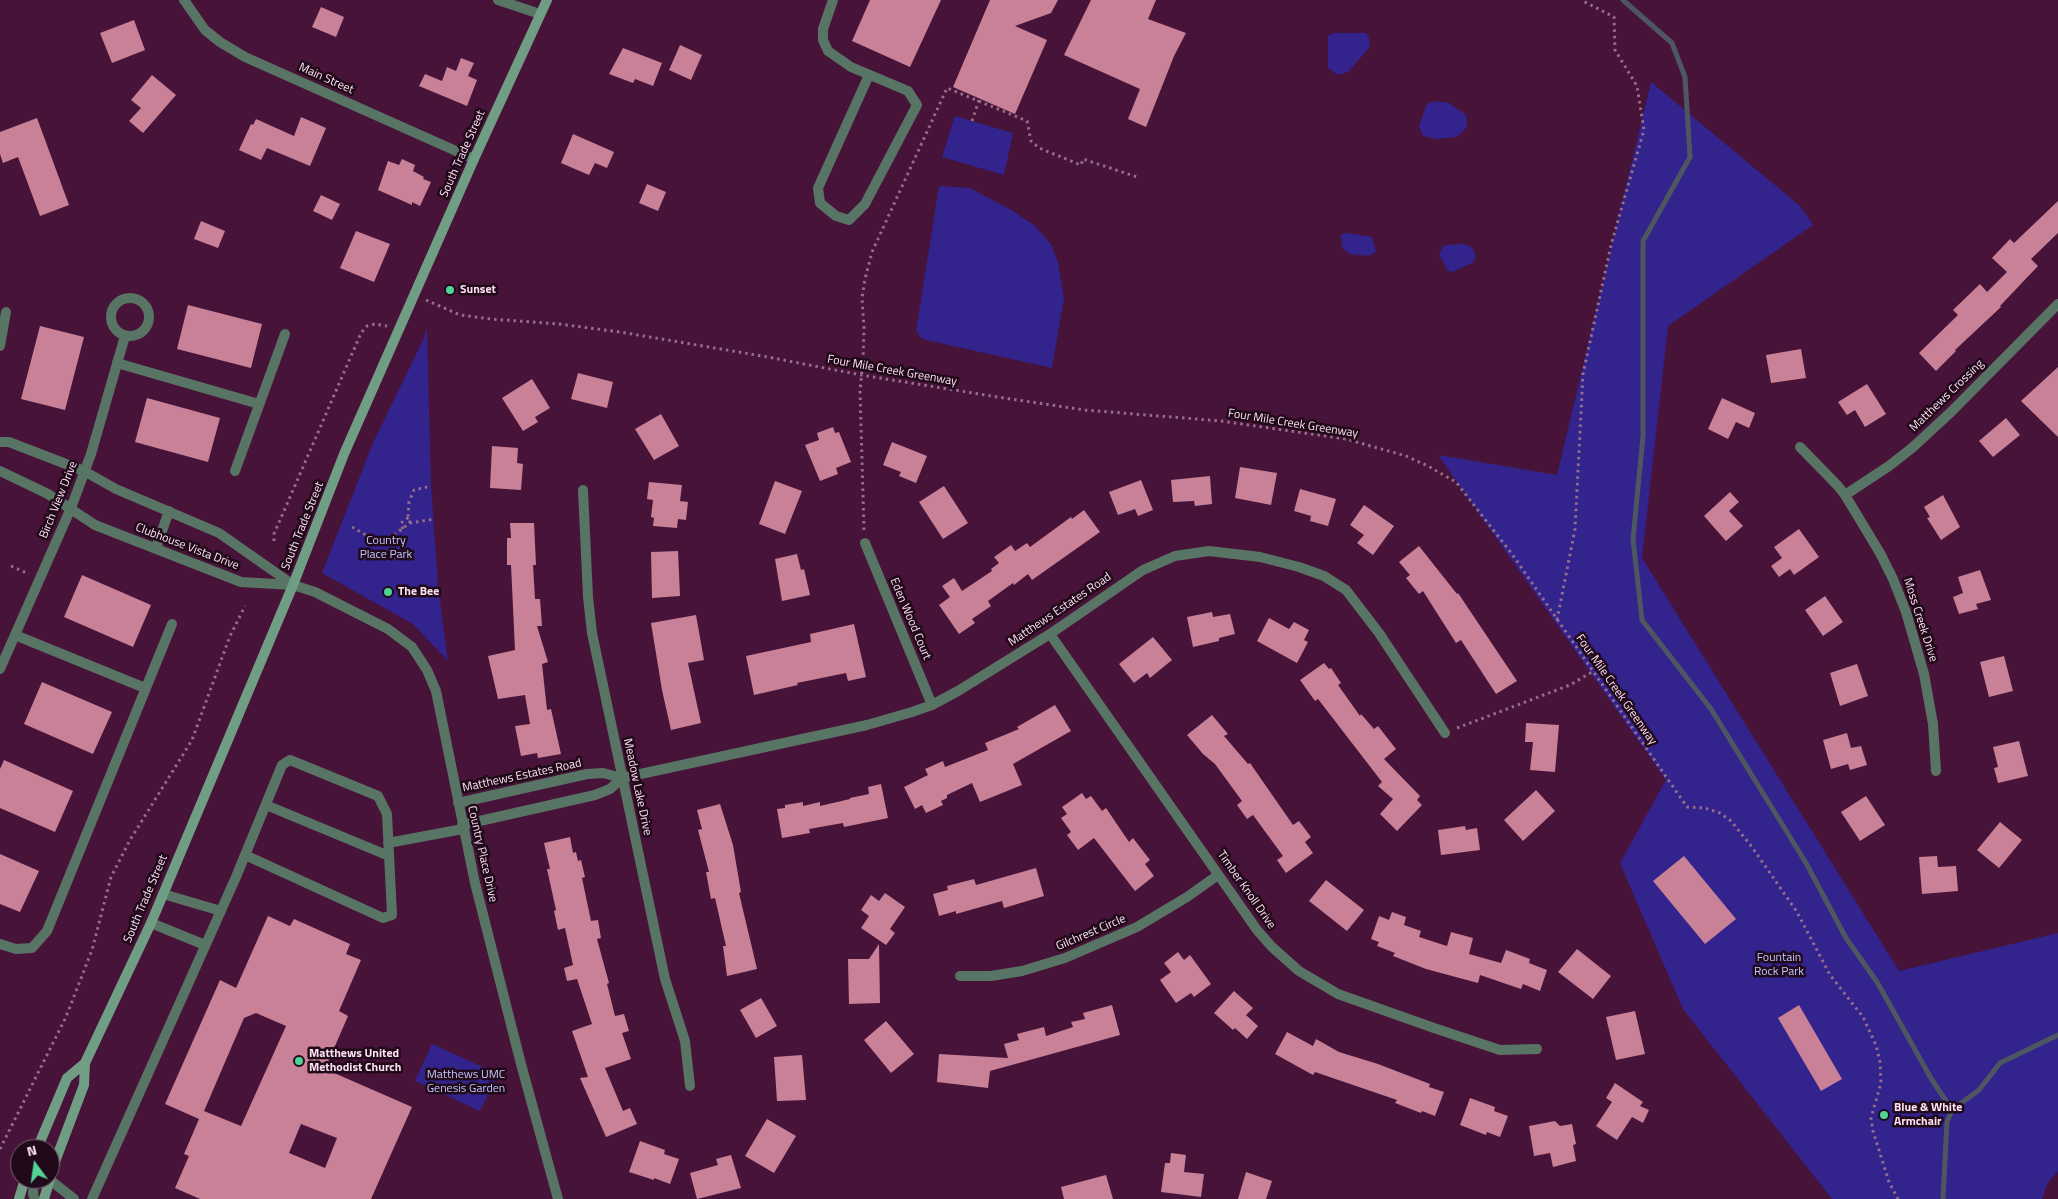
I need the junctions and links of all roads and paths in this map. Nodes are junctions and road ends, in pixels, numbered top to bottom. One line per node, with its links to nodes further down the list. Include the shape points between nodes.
1 (184, 0): 10 (street, Main Street, via 205,30 244,57)
2 (498, 0): 6 (street)
3 (547, 0): 6 (main road, South Trade Street)
4 (833, 0): 7 (street, via 822,29 828,51)
5 (1581, 0): 44 (path, via 1614,17 1615,50 1637,86 1644,130 1611,245 1583,374 1575,529)
6 (540, 14): 10 (main road, South Trade Street)
7 (869, 75): 7 (street, via 818,188 820,203 836,216 849,220 865,204 917,105 908,91)
8 (979, 100): 9 (path); 11 (path, via 1027,121 1031,141 1040,148 1081,165 1083,160); 20 (path, via 947,88 872,252 862,298)
9 (972, 121)
10 (474, 159): 42 (main road, South Trade Street, via 344,454)
11 (1140, 178)
12 (435, 304): 20 (path, Four Mile Creek Greenway, via 460,314 620,332)
13 (2058, 304): 29 (street, Matthews Crossing, via 1912,448)
14 (6, 312): 18 (street)
15 (388, 326): 37 (path, via 367,326 361,333 274,534)
16 (285, 334): 21 (street)
17 (126, 336): 19 (street, Birch View Drive)
18 (0, 346)
19 (117, 363): 21 (street); 25 (street, Birch View Drive)
20 (861, 375): 38 (path); 44 (path, Four Mile Creek Greenway, via 1085,410 1221,421 1346,439 1406,456 1456,482 1512,554)
21 (259, 404): 26 (street)
22 (0, 442): 25 (street, Clubhouse Vista Drive, via 8,442)
23 (1800, 447): 29 (street, Moss Creek Drive)
24 (0, 471): 30 (street, Clubhouse Vista Drive)
25 (84, 471): 30 (street, Birch View Drive); 31 (street, Clubhouse Vista Drive, via 116,489)
26 (235, 472)
27 (432, 486): 32 (path, via 414,490 409,502)
28 (582, 490): 54 (street, Meadow Lake Drive, via 592,633)
29 (1845, 495): 53 (street, Moss Creek Drive, via 1880,553 1906,612 1924,674 1933,724)
30 (70, 508): 39 (street, Clubhouse Vista Drive, via 96,525); 41 (street, Birch View Drive)
31 (169, 511): 39 (street); 42 (street, Clubhouse Vista Drive, via 219,533)
32 (409, 518): 34 (path); 36 (path, via 401,523)
33 (434, 519): 34 (path)
34 (410, 523): 36 (path)
35 (352, 527): 36 (path, via 382,539)
36 (403, 529)
37 (274, 541)
38 (865, 543): 51 (street, Eden Wood Court)
39 (156, 548): 42 (street, Clubhouse Vista Drive, via 241,582)
40 (11, 566): 41 (path)
41 (40, 578): 47 (street, Birch View Drive)
42 (293, 585): 55 (street, Country Place Drive, via 322,595 388,629 412,647 436,691); 62 (main road, South Trade Street)
43 (245, 606): 72 (path, via 230,636 192,740 111,877 92,950 66,1017)
44 (1557, 621): 49 (path, Four Mile Creek Greenway)
45 (172, 624): 50 (street)
46 (1050, 634): 51 (street, Matthews Estates Road); 52 (street, Matthews Estates Road, via 1143,570 1175,556 1209,551 1299,567 1324,576 1346,590 1379,633); 61 (street, Timber Knoll Drive)
47 (15, 635): 48 (street, Birch View Drive); 50 (street)
48 (0, 669)
49 (1592, 672): 52 (path, via 1570,685); 78 (path, Four Mile Creek Greenway, via 1686,807 1720,813 1731,821 1752,847 1797,912 1830,975 1864,1017 1876,1045 1882,1083 1871,1118 1873,1131 1889,1182)
50 (145, 688): 65 (street, via 47,931 32,948 16,950)
51 (932, 705): 54 (street, Matthews Estates Road, via 867,725)
52 (1445, 733)
53 (1936, 771)
54 (622, 778): 55 (street, Matthews Estates Road, via 603,773 587,774); 57 (street, Matthews Estates Road, via 610,789 595,795); 70 (street, Meadow Lake Drive, via 666,979 685,1041)
55 (458, 803): 57 (street, Country Place Drive)
56 (266, 805): 58 (street, via 282,764 290,760 378,796 387,814); 59 (street); 60 (street)
57 (463, 827): 58 (street, Matthews Estates Road); 77 (street, Country Place Drive, via 518,1055)
58 (388, 843): 60 (street)
59 (245, 856): 60 (street, via 383,918 392,915); 63 (street)
60 (389, 856)
61 (1218, 875): 67 (street, Gilchrest Circle, via 1137,927 1065,958 1022,971); 68 (street, Timber Knoll Drive, via 1272,947 1314,981 1347,997 1500,1050)
62 (163, 894): 63 (street); 64 (main road, South Trade Street)
63 (221, 911): 66 (street)
64 (151, 923): 66 (street); 69 (main road, South Trade Street)
65 (0, 944)
66 (205, 945): 76 (street)
67 (960, 976)
68 (1537, 1049)
69 (85, 1063): 71 (main road, South Trade Street, via 67,1078); 73 (main road, South Trade Street, via 84,1085)
70 (690, 1086)
71 (41, 1139)
72 (0, 1149)
73 (60, 1152)
74 (60, 1188): 75 (street)
75 (74, 1199)
76 (92, 1199)
77 (558, 1199)
78 (1898, 1199)

